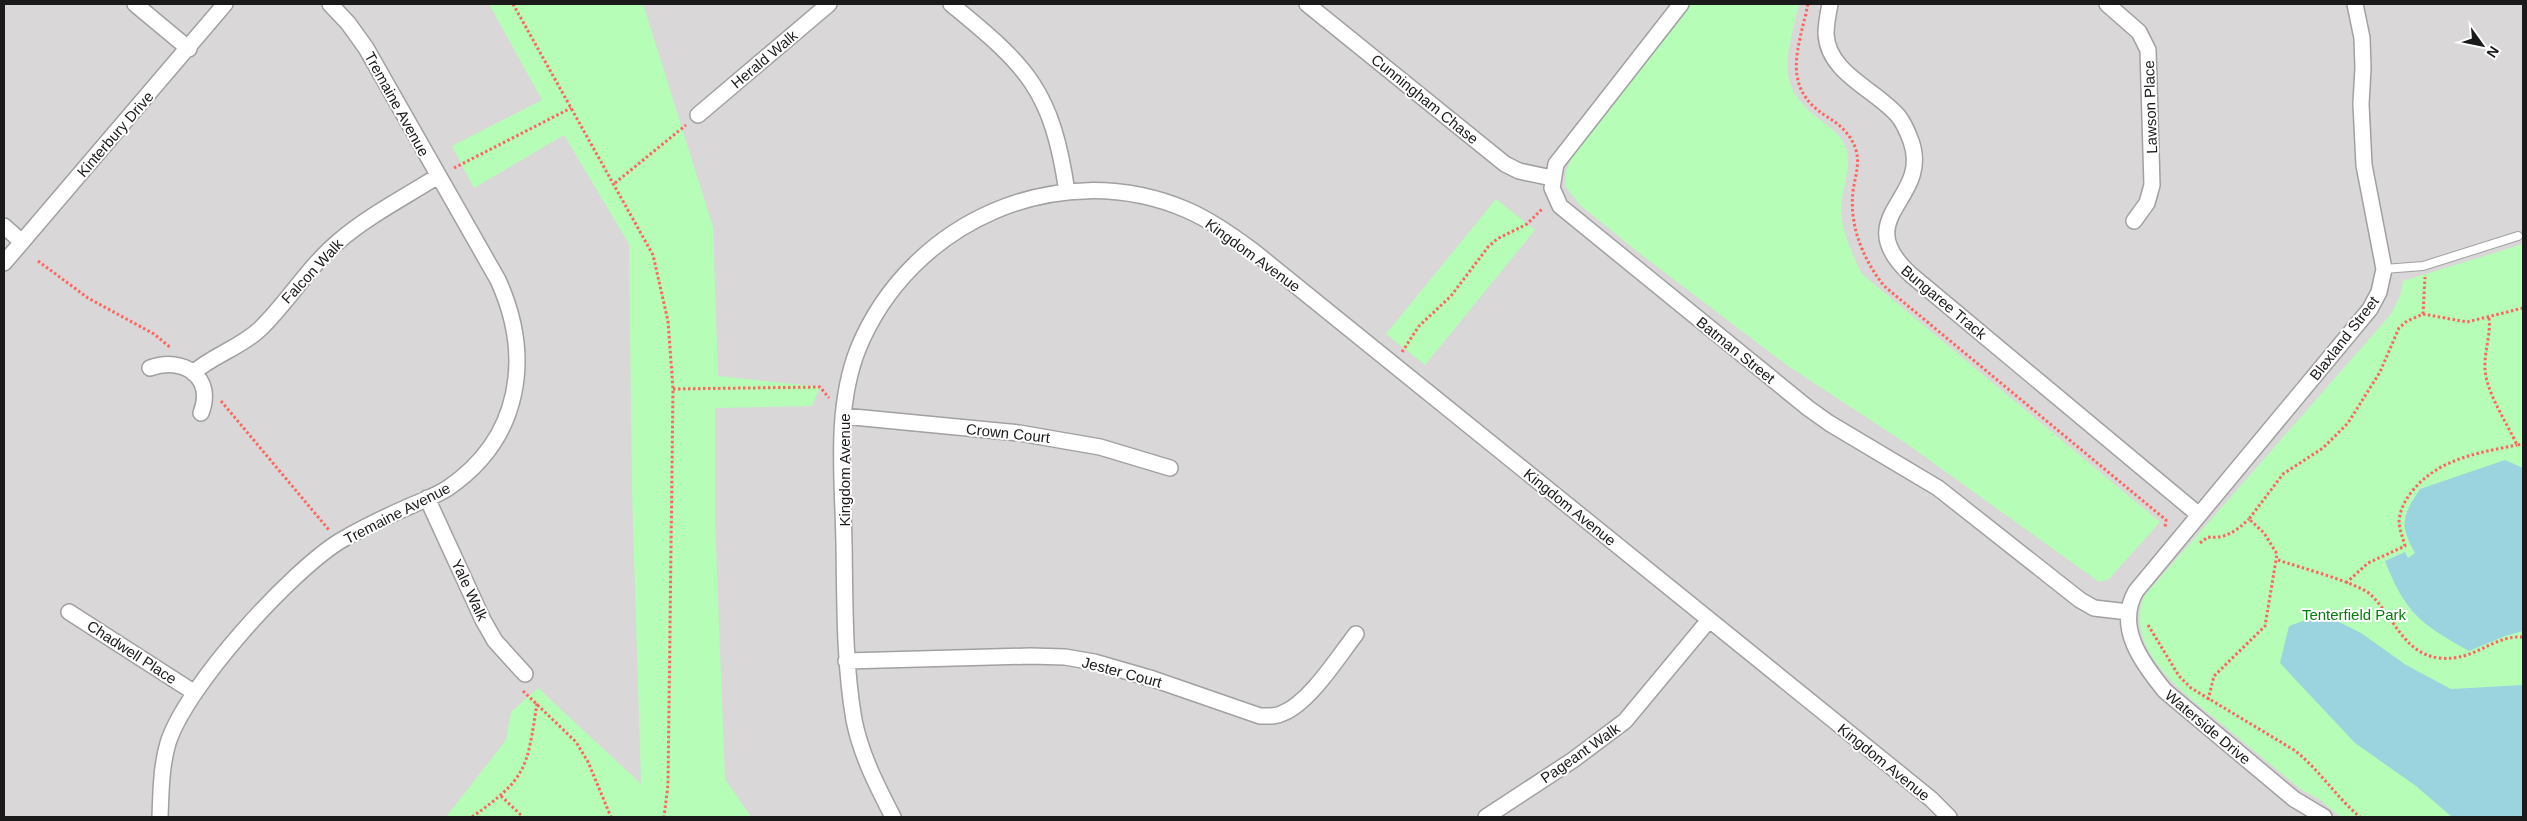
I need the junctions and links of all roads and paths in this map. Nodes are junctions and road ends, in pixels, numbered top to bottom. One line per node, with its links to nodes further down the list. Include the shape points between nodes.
1 (135, 4): 12 (street)
2 (225, 4): 12 (street, Kinterbury Drive)
3 (330, 4): 15 (street, Tremaine Avenue, via 366,48)
4 (513, 4): 13 (path)
5 (829, 4): 14 (street, Herald Walk)
6 (951, 4): 18 (street, via 1007,52 1033,82 1051,120)
7 (1307, 4): 16 (street, Cunningham Chase, via 1506,164)
8 (1681, 4): 16 (street, via 1561,154)
9 (1830, 4): 43 (street, Bungaree Track, via 1826,35 1835,59 1899,117 1912,144 1912,177 1888,220 1887,241 1892,256)
10 (2107, 4): 20 (street, Lawson Place, via 2139,32 2148,50 2152,186 2147,203)
11 (2355, 4): 27 (street, Blaxland Street, via 2363,60 2364,165)
12 (189, 49): 23 (street, Kinterbury Drive)
13 (571, 108): 15 (path); 17 (path)
14 (698, 115): 17 (path)
15 (438, 176): 34 (street, Falcon Walk, via 339,241 261,328); 42 (street, Tremaine Avenue, via 506,297 513,317 518,362 511,403 493,442 470,470 448,488)
16 (1552, 178): 19 (street)
17 (615, 183): 35 (path, via 654,256 668,320)
18 (1067, 192): 32 (street, Kingdom Avenue, via 1128,194 1175,206 1209,221 1252,250); 38 (street, Kingdom Avenue, via 1030,199 980,217 955,231 913,266 882,304 858,350)
19 (1555, 199): 32 (path, via 1527,224 1488,247 1451,296 1419,326); 48 (street, Batman Street, via 1573,218 1808,408 1945,492 2080,600 2094,608)
20 (2134, 221)
21 (4, 226): 23 (street)
22 (2518, 236): 26 (lane)
23 (22, 242): 25 (street, Kinterbury Drive)
24 (38, 261): 31 (path, via 88,298 154,334 176,353)
25 (4, 263)
26 (2423, 266): 27 (lane); 29 (path)
27 (2384, 269): 43 (street, Blaxland Street, via 2379,292 2370,309)
28 (2523, 308): 30 (path)
29 (2422, 314): 30 (path, via 2467,322); 45 (path, via 2399,328 2380,372 2348,423 2323,448 2282,474 2249,519 2274,547)
30 (2489, 318): 40 (path, via 2484,368 2488,384)
31 (173, 364): 33 (street); 34 (street)
32 (1393, 364): 49 (street, Kingdom Avenue)
33 (150, 368)
34 (193, 373): 36 (street)
35 (673, 388): 38 (path, via 820,387); 65 (path, via 668,785)
36 (205, 389): 37 (street, via 205,402); 44 (path, via 216,396)
37 (200, 413)
38 (843, 416): 41 (street, Crown Court, via 1027,434 1100,448); 53 (street, Kingdom Avenue)
39 (2523, 444): 40 (path)
40 (2517, 445): 46 (path, via 2465,456 2426,477 2401,511 2399,521 2405,546 2368,563)
41 (1170, 468)
42 (428, 498): 44 (street, Tremaine Avenue); 54 (street, Yale Walk, via 482,620 495,641)
43 (2199, 515): 48 (street, Blaxland Street, via 2136,591)
44 (340, 542): 56 (street, Tremaine Avenue, via 287,585 216,664)
45 (2278, 560): 46 (path); 57 (path, via 2265,626 2214,676)
46 (2345, 583): 52 (path, via 2360,587 2369,594 2391,618 2407,643 2430,656 2466,657 2498,641)
47 (70, 612): 56 (street, Chadwell Place)
48 (2128, 612): 69 (street, Waterside Drive, via 2132,640 2164,692 2294,799)
49 (1709, 620): 60 (street, Pageant Walk, via 1625,721); 68 (street, Kingdom Avenue)
50 (2146, 622): 57 (path, via 2179,676)
51 (1356, 634): 53 (street, Jester Court, via 1301,702 1283,714 1272,716 1260,716 1103,664 1065,657)
52 (2523, 637)
53 (846, 661): 66 (street, Kingdom Avenue, via 863,752)
54 (524, 674)
55 (521, 690): 58 (path)
56 (195, 693): 61 (street, Tremaine Avenue, via 169,741 161,784)
57 (2208, 700): 70 (path, via 2307,760 2335,794)
58 (537, 704): 59 (path, via 525,766); 64 (path, via 576,742)
59 (501, 796): 62 (path); 63 (path)
60 (1503, 813): 67 (street, Pageant Walk)
61 (160, 817)
62 (472, 817)
63 (523, 817)
64 (611, 817)
65 (664, 817)
66 (893, 817)
67 (1486, 817)
68 (1950, 817)
69 (2324, 817)
70 (2360, 817)

